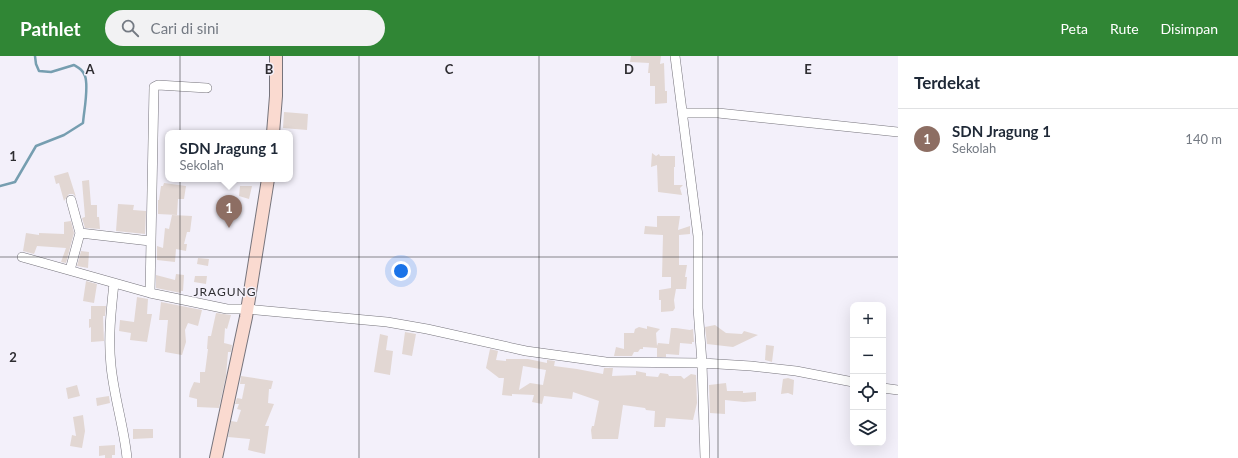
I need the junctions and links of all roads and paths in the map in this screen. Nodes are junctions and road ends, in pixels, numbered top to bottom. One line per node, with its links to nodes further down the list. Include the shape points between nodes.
1 (276, 56): 5 (main road)
2 (675, 56): 4 (street)
3 (207, 88): 10 (street, via 158,85 154,87)
4 (683, 113): 6 (street, via 718,113); 16 (street, via 698,236 698,308)
5 (273, 130)
6 (898, 132)
7 (268, 182): 15 (main road)
8 (71, 200): 9 (street)
9 (80, 233): 10 (street); 12 (street)
10 (150, 241): 14 (street)
11 (22, 257): 12 (street)
12 (70, 270): 13 (street)
13 (114, 283): 14 (street); 20 (street, via 110,313 111,367)
14 (150, 293): 15 (street, via 227,309)
15 (247, 309): 16 (street, via 394,324 526,351 606,362); 21 (main road)
16 (702, 363): 17 (street, via 796,371); 22 (street)
17 (850, 381)
18 (886, 388): 19 (street)
19 (898, 390)
20 (126, 458)
21 (216, 458)
22 (705, 458)

